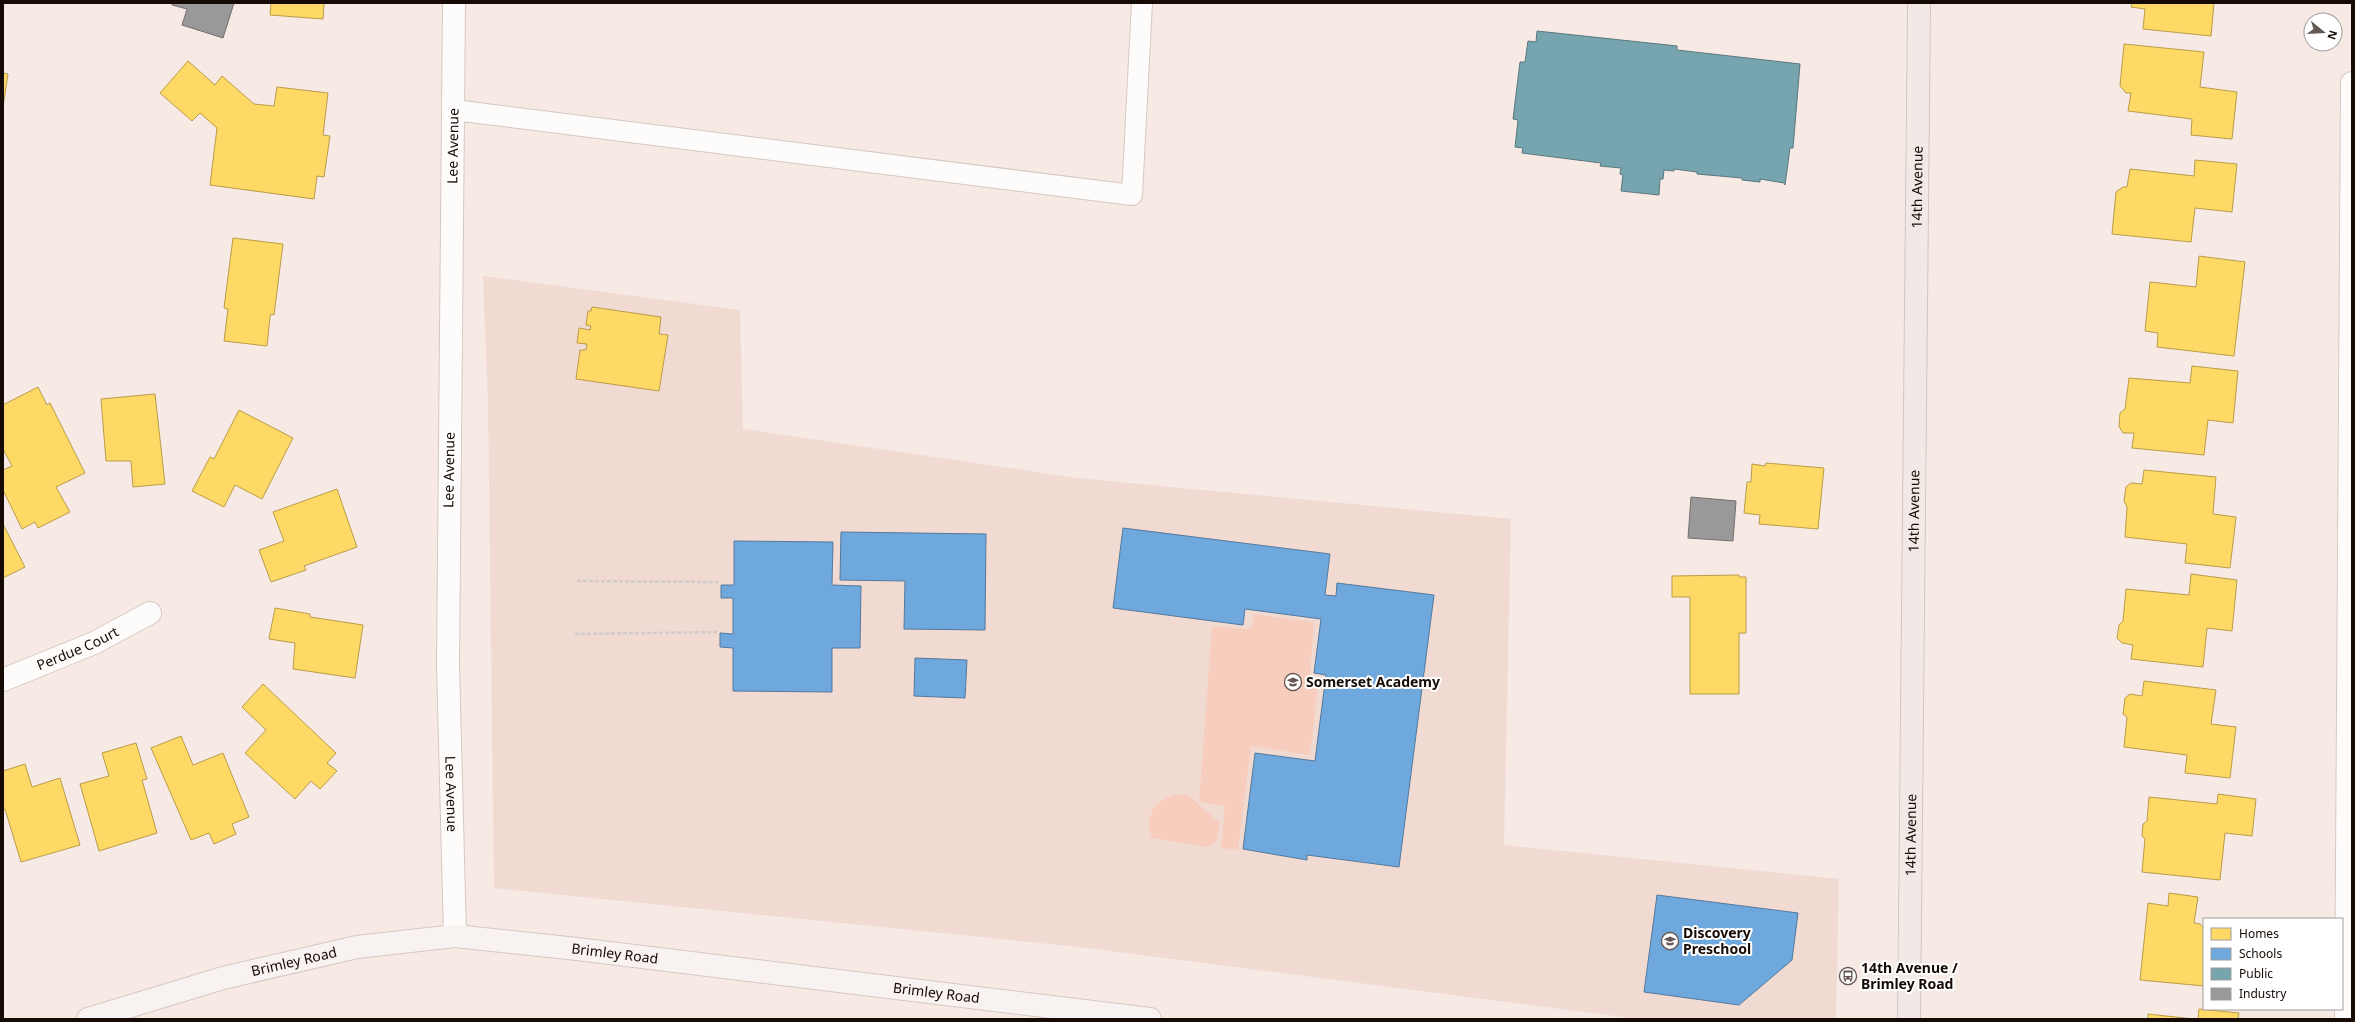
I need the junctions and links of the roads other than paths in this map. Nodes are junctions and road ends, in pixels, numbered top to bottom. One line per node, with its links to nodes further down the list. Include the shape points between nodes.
1 (454, 3): 5 (street, Lee Avenue)
2 (1142, 3): 5 (lane, via 1132,195)
3 (1919, 3): 11 (main road, 14th Avenue)
4 (2352, 83): 12 (street)
5 (454, 110): 8 (street, Lee Avenue, via 448,665)
6 (150, 613): 7 (street, Perdue Court, via 94,643)
7 (3, 680)
8 (455, 936): 9 (main road, Brimley Road, via 357,946 223,978); 10 (main road, Brimley Road)
9 (88, 1019)
10 (1150, 1019)
11 (1909, 1019)
12 (2346, 1019)

